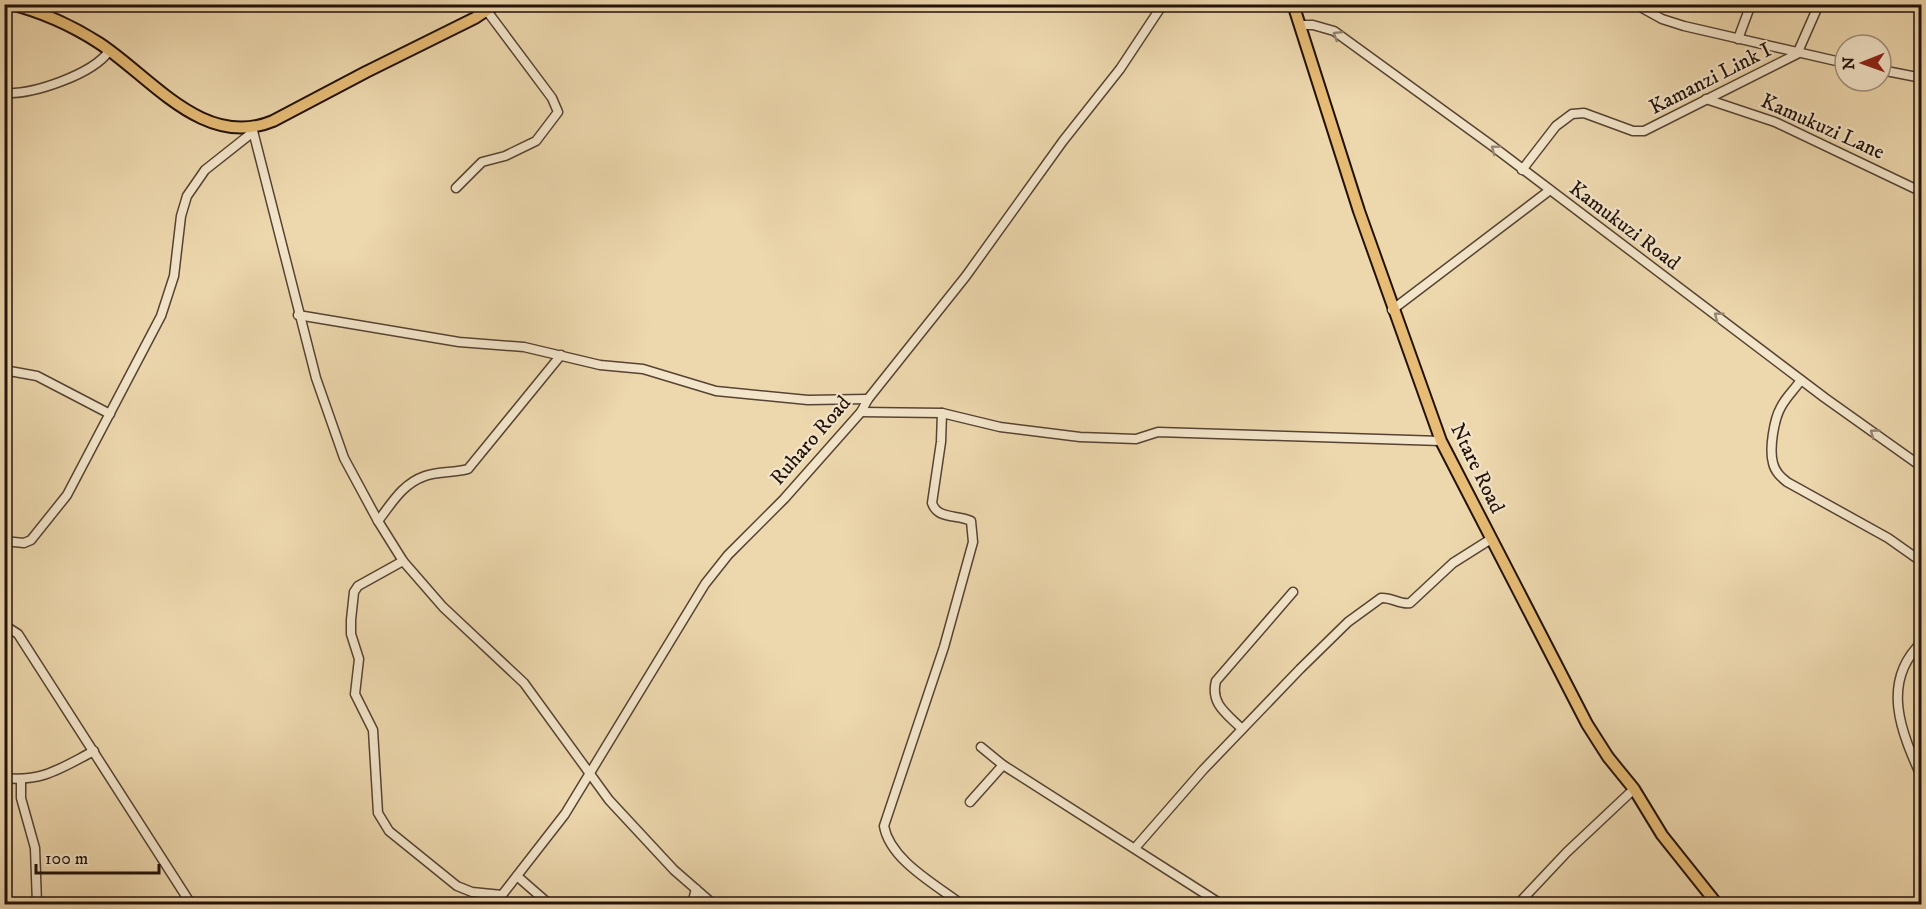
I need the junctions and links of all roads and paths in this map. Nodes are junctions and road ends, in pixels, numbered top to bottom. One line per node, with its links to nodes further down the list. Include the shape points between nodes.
1 (10, 4): 10 (main road, via 57,20)
2 (1163, 4): 27 (street, Ruharo Road, via 1120,69 1062,141 966,276)
3 (1293, 4): 8 (main road, Ntare Road)
4 (1635, 4): 9 (street, via 1674,24)
5 (1751, 4): 9 (street)
6 (1819, 4): 11 (street)
7 (492, 8): 17 (main road); 19 (street, via 558,112 536,141 506,156 482,162)
8 (1302, 25): 18 (street, Kamukuzi Road, one-way to 8, via 1334,32 1313,24); 22 (main road, Ntare Road)
9 (1738, 39): 11 (street)
10 (109, 51): 15 (street, via 94,67 39,90); 17 (main road, via 205,122 230,129)
11 (1797, 54): 12 (street); 16 (street, Kamanzi Link I)
12 (1833, 61)
13 (1893, 72): 14 (street)
14 (1922, 78)
15 (4, 93)
16 (1706, 99): 18 (street, Kamanzi Link I, via 1644,131 1633,131 1584,113 1566,117); 21 (street, Kamukuzi Lane, via 1775,122)
17 (253, 129): 23 (street); 30 (street, via 206,170 186,196 174,276 161,316)
18 (1522, 170): 20 (street, Kamukuzi Road)
19 (456, 188)
20 (1550, 190): 22 (street); 26 (street, Kamukuzi Road, one-way to 20)
21 (1922, 192)
22 (1392, 310): 31 (main road, Ntare Road)
23 (298, 315): 24 (street); 33 (street, via 344,458)
24 (561, 355): 27 (street, via 600,365 643,369 716,391 808,400); 33 (street, via 468,469 426,476 410,483 399,491)
25 (4, 370): 30 (street, via 36,376)
26 (1801, 380): 32 (street, Kamukuzi Road, one-way to 26); 37 (street, via 1777,417 1772,463 1777,473)
27 (868, 399): 28 (street, Ruharo Road)
28 (861, 412): 29 (street); 45 (street, Ruharo Road, via 716,569)
29 (942, 412): 31 (street, via 1000,427 1080,437 1136,440 1158,432); 61 (street, via 932,503 946,516 971,521 973,542 944,646 884,826 886,839 905,860)
30 (110, 414): 35 (street, via 54,515 30,540)
31 (1441, 441): 34 (main road, Ntare Road)
32 (1922, 467)
33 (378, 521): 36 (street)
34 (1491, 539): 41 (street, via 1453,563 1410,603 1388,597 1367,608 1332,637); 49 (main road, Ntare Road, via 1587,724)
35 (4, 541)
36 (403, 561): 45 (street, via 443,607 524,682); 54 (street, via 358,586 351,620 359,659 355,694 373,730 378,813 389,831 457,886 472,892)
37 (1922, 562)
38 (1293, 592): 41 (street, via 1216,681 1216,704)
39 (4, 625): 43 (street, via 18,634)
40 (1922, 642): 47 (street, via 1901,668 1897,704)
41 (1242, 729): 51 (street)
42 (981, 747): 44 (street)
43 (94, 750): 48 (street, via 47,776); 56 (street)
44 (1003, 765): 50 (street); 51 (street)
45 (589, 775): 52 (street, Ruharo Road, via 552,832); 53 (street, via 637,832)
46 (4, 778): 48 (street)
47 (1922, 778)
48 (21, 779): 55 (street, via 21,798 34,836)
49 (1634, 789): 63 (street); 64 (main road, Ntare Road, via 1662,835)
50 (970, 802)
51 (1135, 848): 62 (street)
52 (516, 876): 54 (street, Ruharo Road); 58 (street)
53 (696, 889): 59 (street); 60 (street)
54 (502, 894): 57 (street, Ruharo Road)
55 (37, 904)
56 (191, 904)
57 (495, 904)
58 (549, 904)
59 (692, 904)
60 (713, 904)
61 (961, 904)
62 (1221, 904)
63 (1518, 904)
64 (1717, 904)

